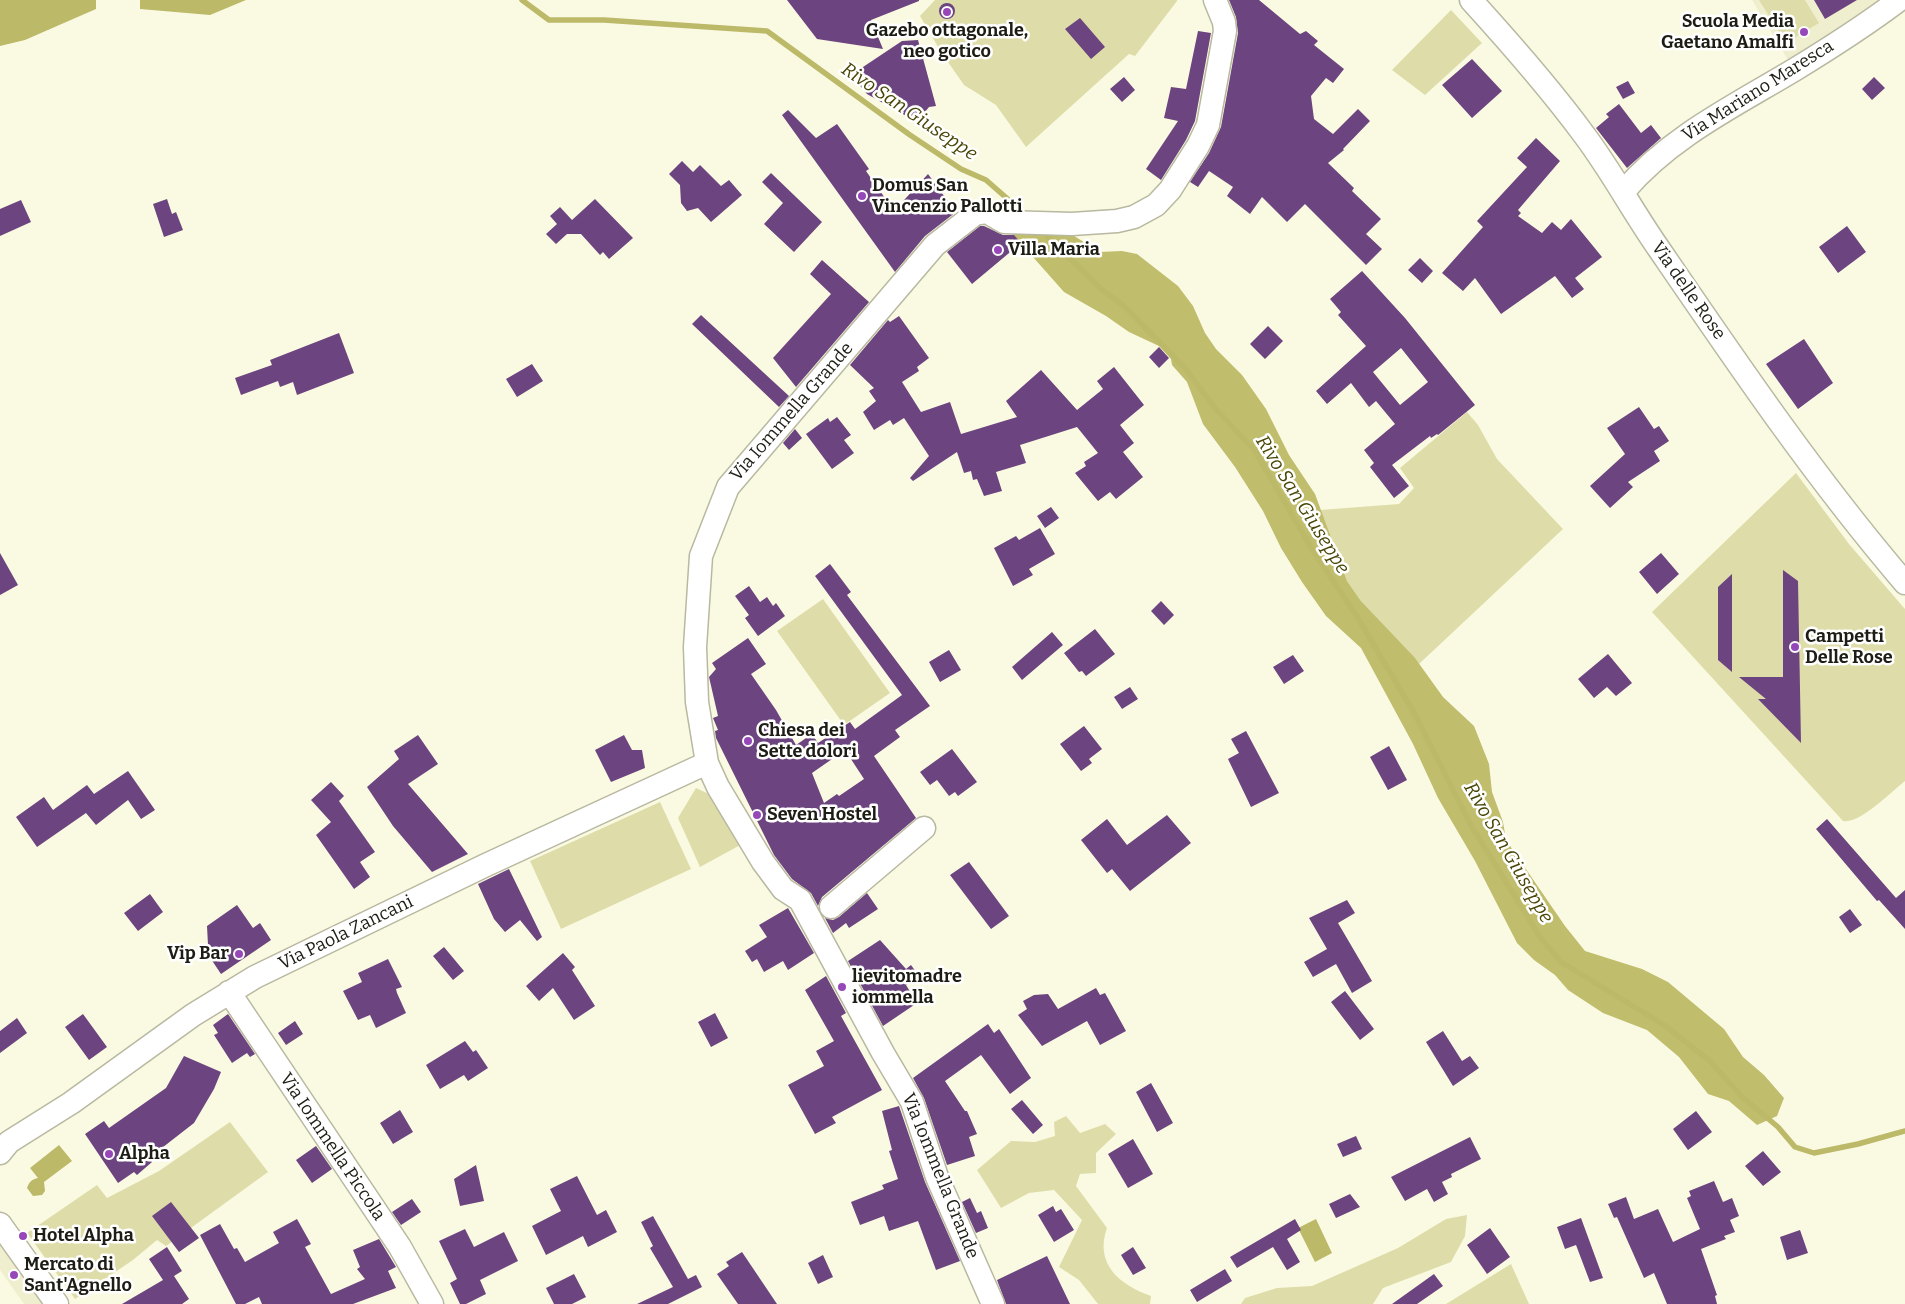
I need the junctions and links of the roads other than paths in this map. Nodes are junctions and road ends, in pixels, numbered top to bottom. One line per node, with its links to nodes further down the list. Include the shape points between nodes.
1 (1216, 0): 6 (street, Via Iommella Grande, via 1225,31 1208,126 1170,190 1156,205 1134,217 1118,221 1072,224 1004,222 987,212 975,214 935,245 728,486 701,556 698,591 697,702)
2 (1471, 0): 4 (street, Via delle Rose, via 1545,84)
3 (1900, 0): 4 (street, Via Mariano Maresca, via 1794,70 1698,126)
4 (1624, 191): 5 (street, Via delle Rose, via 1657,247 1789,435 1861,532)
5 (1905, 583)
6 (707, 763): 8 (street, Via Iommella Grande, via 763,862 783,889); 9 (street, Via Paola Zancani, via 305,952)
7 (924, 828): 8 (street)
8 (820, 914): 16 (street, Via Iommella Grande, via 912,1102 937,1178)
9 (229, 992): 10 (street, Via Paola Zancani, via 71,1103); 15 (street, Via Iommella Piccola, via 400,1247)
10 (3, 1146)
11 (0, 1224): 14 (street)
12 (0, 1251): 13 (street)
13 (38, 1304)
14 (57, 1304)
15 (432, 1304)
16 (993, 1304)

